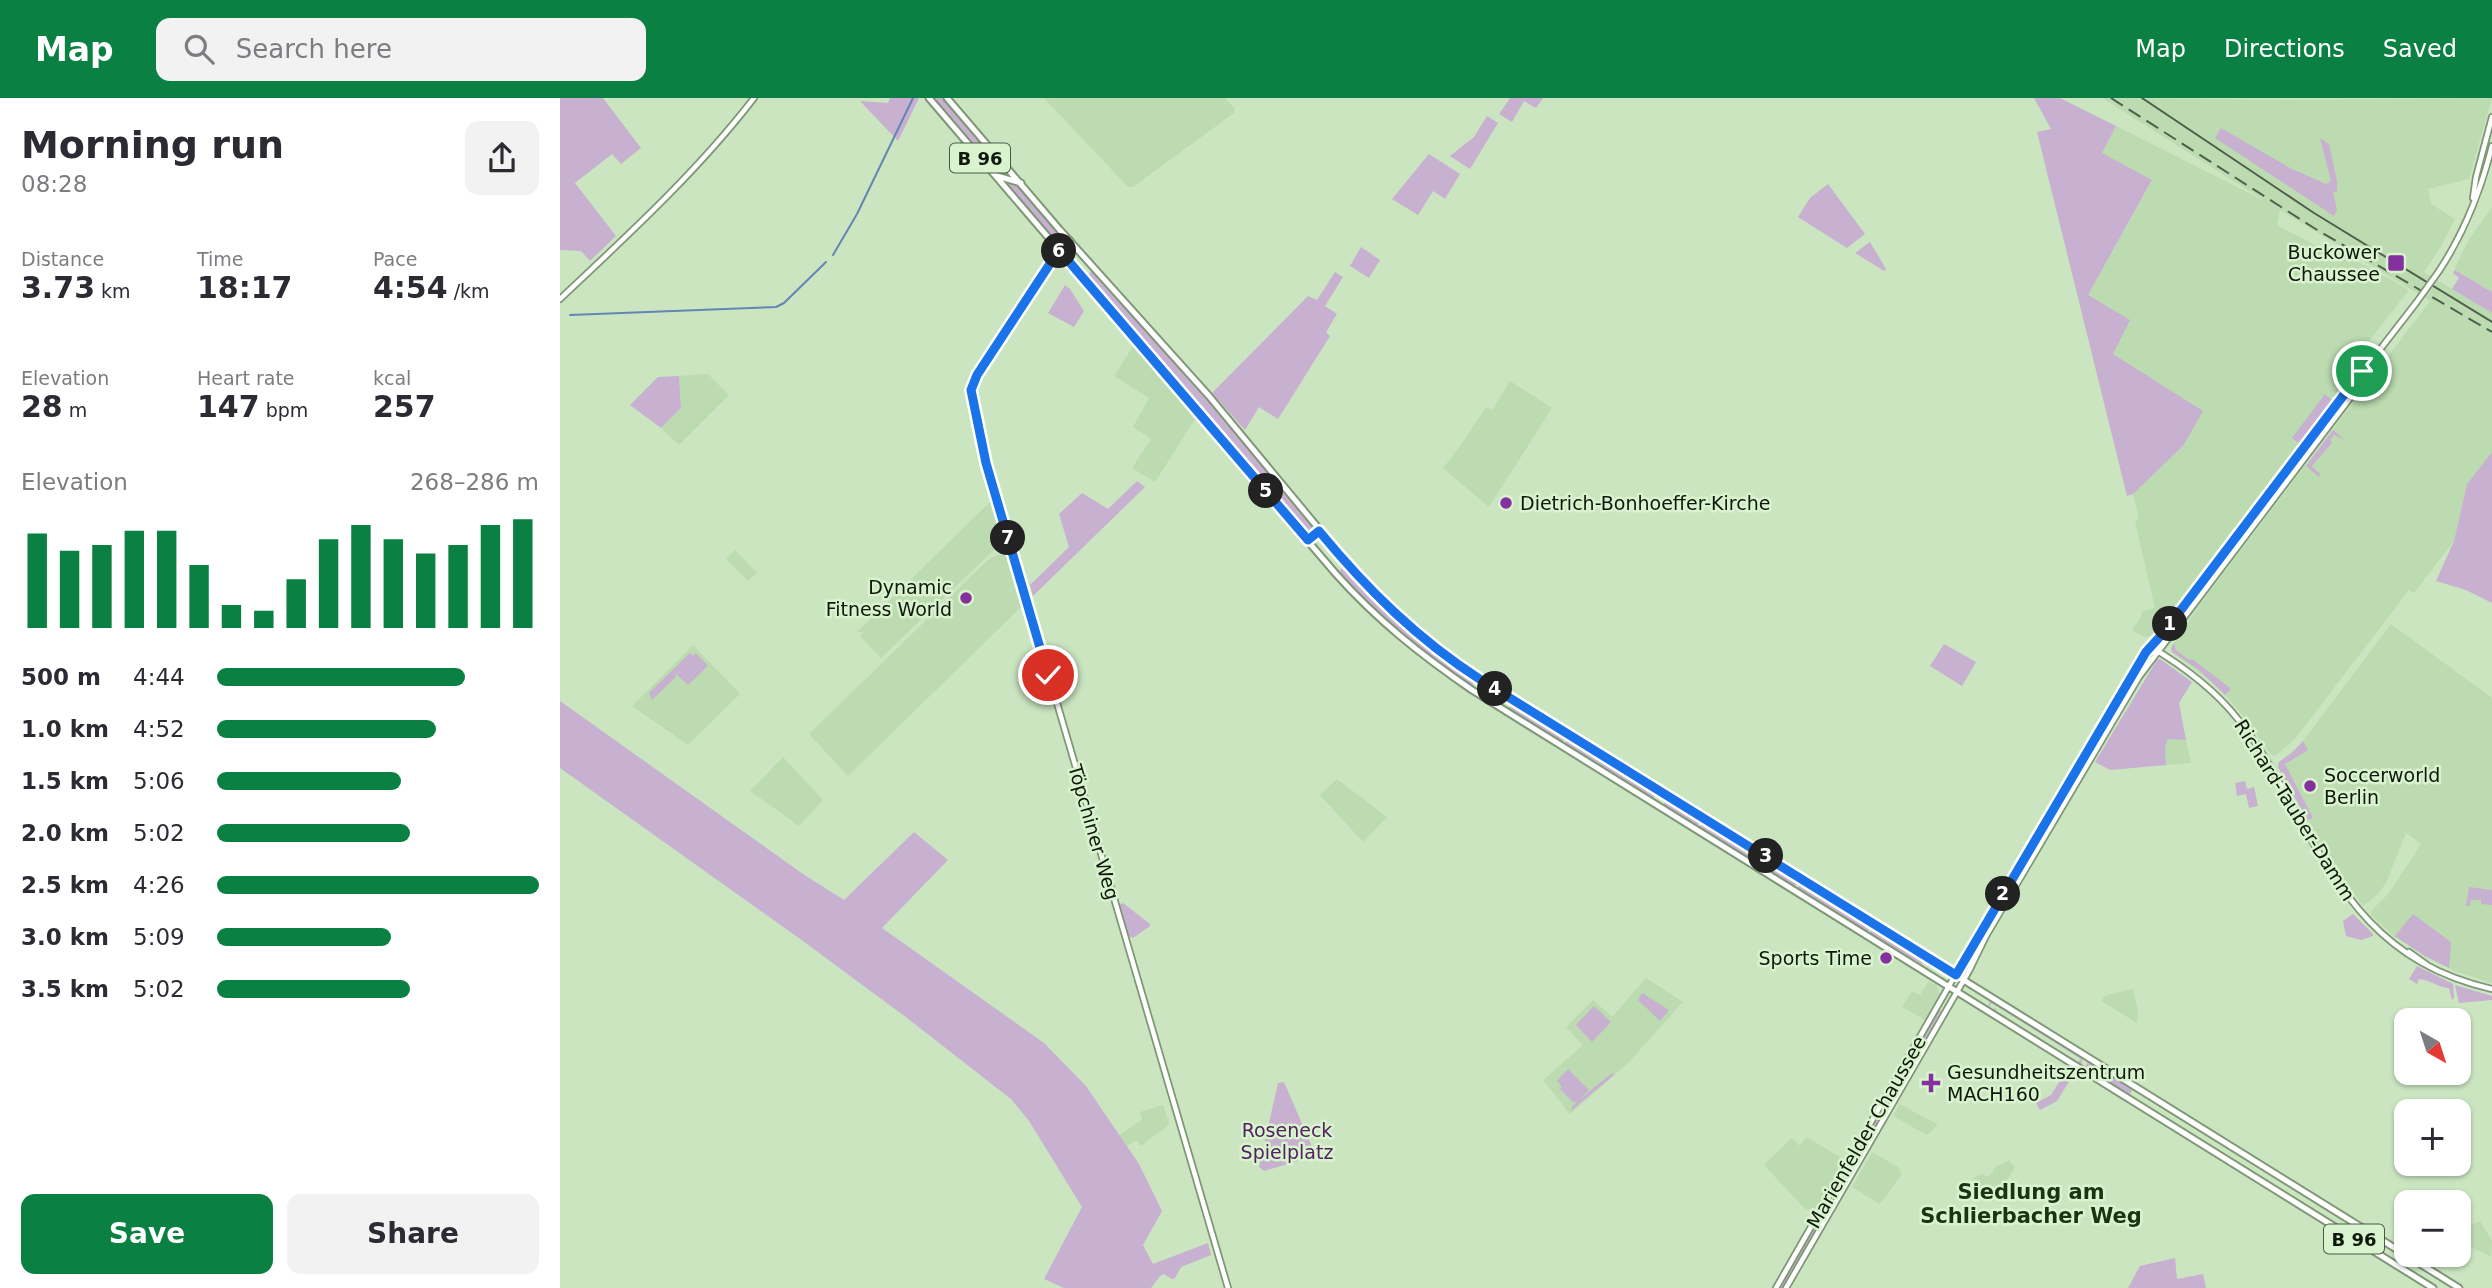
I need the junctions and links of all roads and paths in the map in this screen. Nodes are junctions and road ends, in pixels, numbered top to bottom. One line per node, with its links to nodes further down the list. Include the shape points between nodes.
1 (754, 98): 13 (main road, via 674,191)
2 (929, 98): 6 (main road, B 96)
3 (947, 98): 7 (main road, B 96)
4 (2492, 117): 8 (main road)
5 (2492, 146): 8 (main road)
6 (996, 176): 7 (main road); 10 (main road, B 96)
7 (1020, 183): 9 (main road, B 96)
8 (2472, 202): 14 (main road, bridge, via 2440,271)
9 (1070, 240): 10 (main road); 11 (main road, B 96)
10 (1059, 250): 12 (main road, B 96); 28 (main road, Töpchiner Weg, via 971,390 986,463)
11 (1094, 266): 12 (main road); 15 (main road, B 96, via 1217,405)
12 (1082, 276): 16 (main road, B 96)
13 (560, 299)
14 (2375, 357): 17 (main road); 18 (main road, via 2363,381)
15 (1319, 531): 16 (main road); 19 (main road, B 96, via 1394,614 1448,659)
16 (1308, 540): 20 (main road, B 96, via 1380,620 1442,670)
17 (2151, 647): 18 (main road, Richard-Tauber-Damm); 21 (main road)
18 (2159, 652): 22 (main road, via 2139,677); 24 (main road, Richard-Tauber-Damm, via 2198,678 2237,717 2315,847 2362,914 2414,959)
19 (1929, 958): 20 (main road); 21 (main road, B 96)
20 (1923, 969): 23 (main road, B 96)
21 (1956, 975): 22 (main road, B 96); 23 (main road, Marienfelder Chaussee)
22 (1964, 980): 25 (main road); 26 (main road, B 96)
23 (1950, 986): 25 (main road, B 96); 29 (main road, Marienfelder Chaussee)
24 (2492, 989)
25 (1957, 991): 27 (main road, B 96); 30 (main road, Marienfelder Chaussee)
26 (1991, 997): 27 (main road); 32 (main road, B 96)
27 (1984, 1008): 31 (main road, B 96)
28 (1228, 1288)
29 (1776, 1288)
30 (1786, 1288)
31 (2433, 1288)
32 (2459, 1288)

